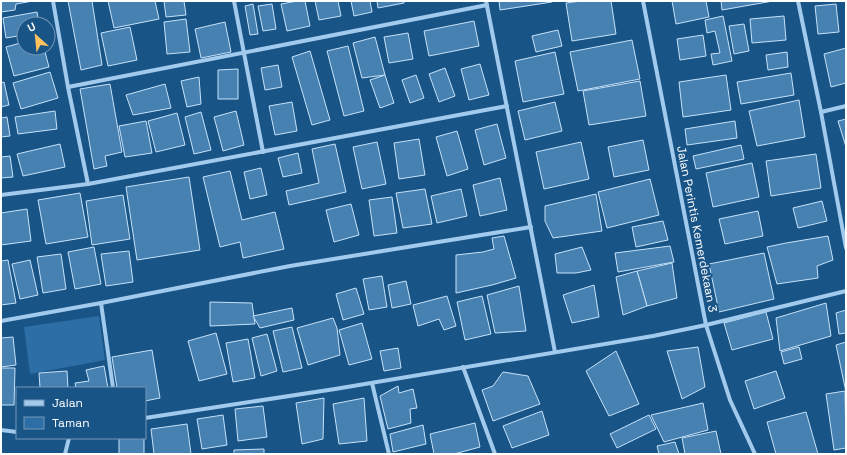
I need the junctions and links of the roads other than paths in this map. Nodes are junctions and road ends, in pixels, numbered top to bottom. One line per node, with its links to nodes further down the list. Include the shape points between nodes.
1 (53, 1): 7 (street)
2 (234, 1): 6 (street)
3 (643, 1): 19 (street, Jalan Perintis Kemerdekaan 3)
4 (798, 1): 10 (street)
5 (486, 3): 6 (street); 8 (street)
6 (245, 54): 7 (street); 11 (street)
7 (68, 87): 12 (street)
8 (507, 106): 11 (street); 14 (street)
9 (846, 106): 10 (street)
10 (821, 112): 15 (street)
11 (262, 152): 12 (street)
12 (88, 184): 13 (street)
13 (1, 195)
14 (531, 227): 17 (street, via 290,266); 20 (street)
15 (846, 248)
16 (846, 291): 19 (street)
17 (101, 303): 18 (street); 23 (street)
18 (1, 321)
19 (706, 325): 20 (street); 31 (street, Jalan Perintis Kemerdekaan 3, via 730,400)
20 (555, 352): 21 (street)
21 (463, 367): 22 (street); 30 (street)
22 (372, 383): 24 (street); 29 (street)
23 (113, 387)
24 (146, 418)
25 (1, 430): 26 (street)
26 (16, 432)
27 (69, 439): 28 (street)
28 (65, 454)
29 (389, 454)
30 (496, 454)
31 (755, 454)

